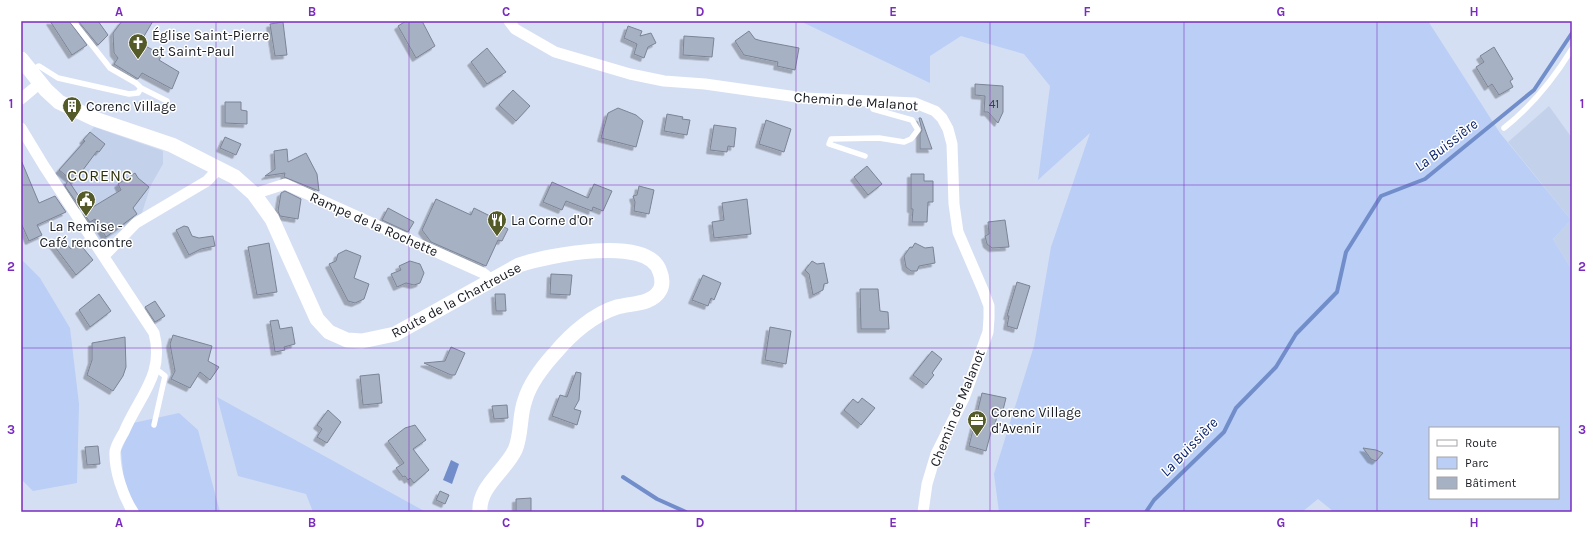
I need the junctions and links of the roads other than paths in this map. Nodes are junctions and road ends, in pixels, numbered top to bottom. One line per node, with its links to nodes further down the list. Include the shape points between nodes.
1 (73, 21): 6 (lane, via 110,68)
2 (509, 21): 9 (street, Chemin de Malanot, via 515,28 556,52 630,74 664,81 804,98)
3 (1572, 49): 11 (lane, via 1536,100)
4 (26, 65): 5 (main road, Route de la Chartreuse); 6 (lane, via 39,66 58,78 129,94 138,93)
5 (40, 83): 7 (street); 13 (main road, Route de la Chartreuse, via 59,102 77,111 172,145)
6 (141, 88): 8 (lane)
7 (21, 99)
8 (167, 101)
9 (871, 101): 12 (lane, via 873,109 912,120 918,130 911,139 904,142 879,138 831,139 829,144); 21 (street, Chemin de Malanot, via 916,103 927,107 942,118 952,144 954,204 958,232 989,306 988,332 964,398 936,454 927,484)
10 (21, 128): 15 (street)
11 (1504, 128)
12 (865, 156)
13 (219, 168): 14 (main road, Route de la Chartreuse, via 235,177); 15 (street, via 207,181 136,223)
14 (254, 194): 16 (street, Rampe de la Rochette, via 285,184 483,273); 16 (main road, Route de la Chartreuse, via 272,219 316,319 329,332 347,340 362,341 395,334)
15 (104, 256): 17 (street, via 154,333 158,353)
16 (492, 280): 20 (main road, Route de la Chartreuse, via 538,258 592,251 641,254 658,266 662,278 660,289 649,300 616,307 601,315 583,327 551,357 534,379 524,400 515,450 483,492)
17 (156, 369): 18 (lane, via 165,376); 19 (street, via 115,451 120,488)
18 (154, 425)
19 (133, 512)
20 (480, 512)
21 (923, 512)

